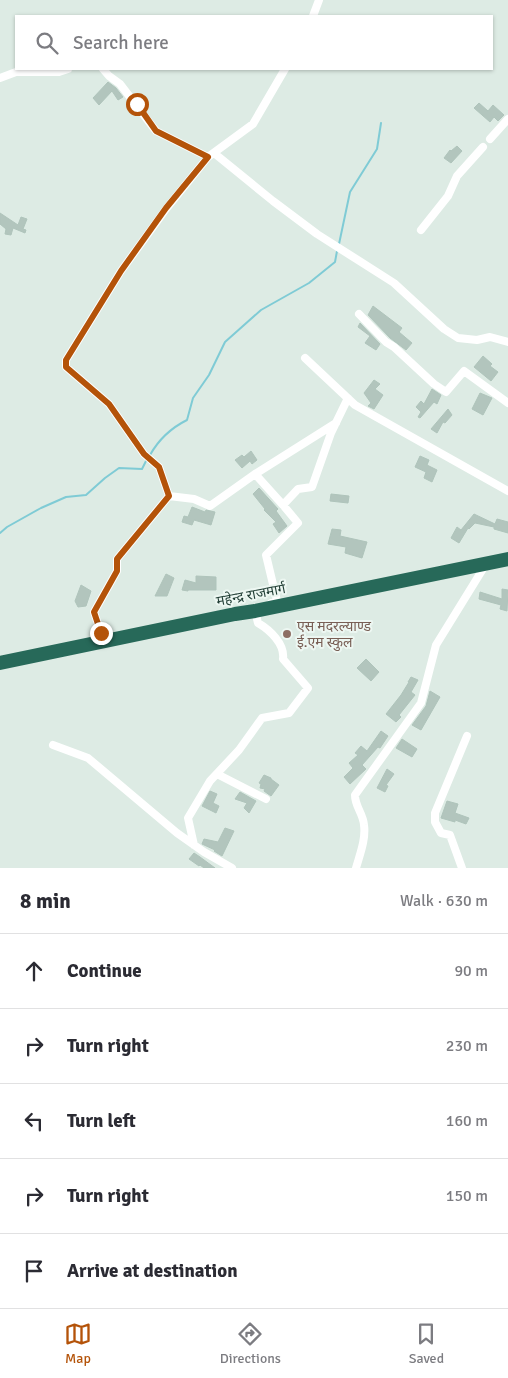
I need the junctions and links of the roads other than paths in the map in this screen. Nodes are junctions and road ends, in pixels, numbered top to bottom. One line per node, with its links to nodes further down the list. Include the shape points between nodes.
1 (319, 0): 2 (street)
2 (313, 15)
3 (65, 70): 6 (street, via 16,72)
4 (104, 70): 10 (street, via 120,84 156,131)
5 (284, 70): 10 (street, via 253,124)
6 (0, 78)
7 (508, 119): 8 (street)
8 (490, 139)
9 (483, 147): 11 (street, via 457,176 448,196)
10 (211, 155): 13 (street, via 317,234 394,283 444,330 458,338 477,340 490,337); 20 (street, via 166,208 121,271 66,360 66,367 109,404 144,454 159,467)
11 (422, 230)
12 (359, 314): 16 (street, via 386,342 446,392 464,371)
13 (508, 342)
14 (305, 358): 15 (street)
15 (348, 398): 17 (street); 19 (street)
16 (508, 403)
17 (336, 423): 18 (street); 21 (street, via 312,487 298,489)
18 (254, 474): 20 (street, via 210,506 194,499); 21 (street)
19 (508, 491)
20 (169, 496): 26 (street, via 117,559 117,571 94,612 101,633)
21 (283, 505): 25 (street, via 298,523 266,555 278,601)
22 (508, 559): 23 (highway, महेन्द्र राजमार्ग)
23 (486, 564): 24 (highway, महेन्द्र राजमार्ग); 34 (street, via 436,645 422,703 355,795 364,825 364,839)
24 (255, 611): 25 (highway, महेन्द्र राजमार्ग); 30 (street, via 258,623 271,631 284,653 284,659 308,688 289,713 262,718)
25 (235, 614): 26 (highway, महेन्द्र राजमार्ग)
26 (110, 641): 27 (highway, महेन्द्र राजमार्ग)
27 (0, 663)
28 (467, 736): 35 (street, via 435,814 441,833 450,835)
29 (53, 745): 32 (street, via 88,758)
30 (216, 774): 31 (street); 32 (street, via 188,818)
31 (266, 799)
32 (194, 845): 33 (street)
33 (232, 868)
34 (356, 868)
35 (462, 868)

